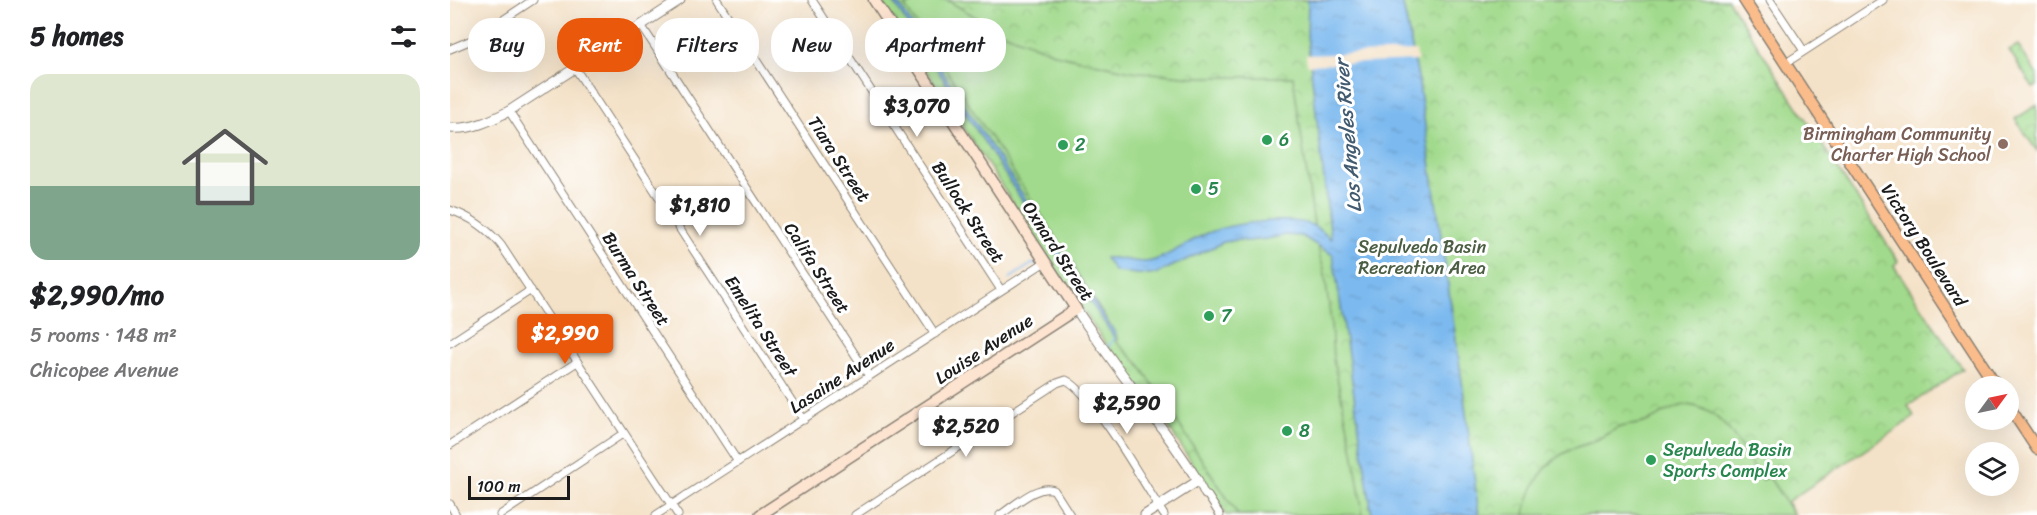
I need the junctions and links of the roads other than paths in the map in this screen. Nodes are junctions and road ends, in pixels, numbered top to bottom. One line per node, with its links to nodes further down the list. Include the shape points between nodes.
1 (533, 0): 11 (street, via 474,39)
2 (680, 0): 9 (street)
3 (717, 0): 23 (street, Tiara Street)
4 (812, 0): 21 (street, Bullock Street)
5 (874, 0): 19 (main road, Oxnard Street)
6 (1744, 0): 13 (main road, Victory Boulevard)
7 (1770, 0): 12 (street)
8 (1883, 0): 12 (street)
9 (643, 24)
10 (643, 31): 26 (street, Califa Street)
11 (450, 49)
12 (1804, 51): 13 (street)
13 (1786, 63): 27 (main road, Victory Boulevard)
14 (569, 72): 16 (street)
15 (578, 72): 28 (street, Emelita Street)
16 (509, 111): 17 (street, via 480,125); 33 (street, Burma Street)
17 (450, 128)
18 (450, 210): 20 (street, via 491,234)
19 (1045, 262): 21 (street, Lasaine Avenue); 22 (main road, Oxnard Street)
20 (531, 290): 24 (street); 25 (street)
21 (1001, 290): 23 (street, Lasaine Avenue)
22 (1076, 309): 34 (street, Oxnard Street); 42 (main road, Louise Avenue)
23 (935, 334): 26 (street, Lasaine Avenue)
24 (450, 343)
25 (577, 362): 30 (street); 31 (street)
26 (869, 376): 28 (street, Lasaine Avenue)
27 (1990, 376)
28 (804, 420): 33 (street, Lasaine Avenue)
29 (2019, 422): 32 (main road)
30 (624, 433): 36 (street); 39 (street)
31 (450, 445)
32 (2037, 449)
33 (738, 462): 36 (street, Lasaine Avenue)
34 (1198, 481): 37 (street); 47 (street, Oxnard Street)
35 (450, 504): 38 (street)
36 (671, 505): 40 (street, Lasaine Avenue); 41 (street)
37 (1161, 511): 43 (street, via 1104,423 1075,384 1066,380); 46 (street)
38 (456, 515)
39 (500, 515)
40 (656, 515)
41 (678, 515)
42 (760, 515)
43 (855, 515)
44 (1000, 515): 45 (street, via 1036,490 1049,488)
45 (1070, 515)
46 (1145, 515)
47 (1220, 515)

